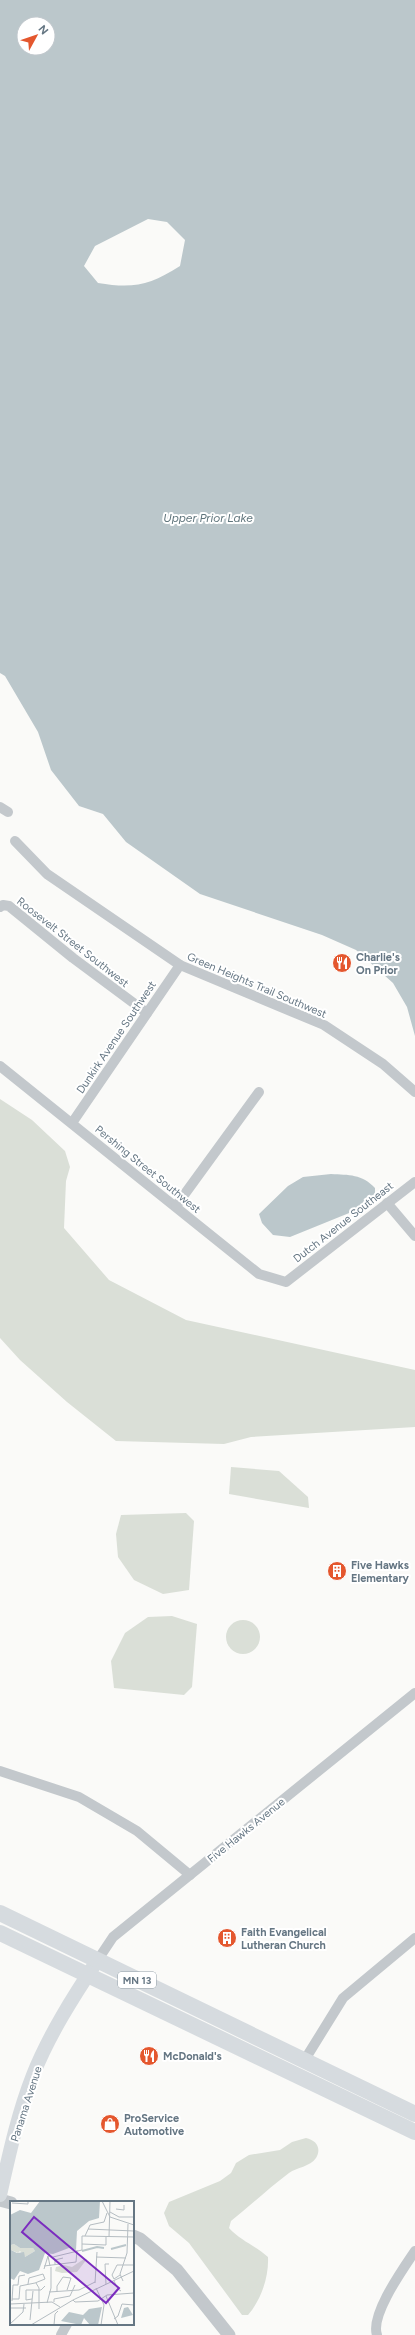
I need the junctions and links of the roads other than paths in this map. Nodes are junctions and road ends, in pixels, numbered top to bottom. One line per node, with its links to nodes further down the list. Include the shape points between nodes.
1 (15, 841): 3 (street, Green Heights Trail Southwest, via 47,874)
2 (1, 906): 4 (street, Roosevelt Street Southwest, via 9,906)
3 (180, 965): 4 (street, Dunkirk Avenue Southwest); 7 (street, Green Heights Trail Southwest, via 324,1025 383,1064)
4 (147, 1013): 8 (street, Dunkirk Avenue Southwest)
5 (0, 1066): 8 (street, Pershing Street Southwest)
6 (259, 1092): 11 (street)
7 (415, 1092)
8 (72, 1123): 11 (street, Pershing Street Southwest)
9 (415, 1182): 10 (street, Dutch Avenue Southeast)
10 (387, 1203): 12 (street); 13 (street, Dutch Avenue Southeast)
11 (176, 1206): 13 (street, Pershing Street Southwest, via 259,1274)
12 (415, 1236)
13 (286, 1282)
14 (415, 1693): 16 (street, Five Hawks Avenue)
15 (0, 1771): 16 (street, via 79,1797 138,1831)
16 (190, 1875): 20 (street, Five Hawks Avenue, via 113,1937)
17 (0, 1913): 20 (main road, MN 13)
18 (0, 1933): 21 (main road, MN 13)
19 (415, 1938): 22 (street, via 343,1998)
20 (97, 1961): 21 (main road, Five Hawks Avenue); 22 (main road, MN 13)
21 (87, 1976): 24 (main road, MN 13); 25 (main road, Panama Avenue, via 58,2023 33,2075 9,2153)
22 (304, 2060): 23 (main road, MN 13)
23 (415, 2114)
24 (415, 2132)
25 (0, 2195)
26 (0, 2200): 27 (street)
27 (10, 2203)
28 (134, 2236): 32 (street, via 140,2238 177,2270)
29 (415, 2251): 33 (street, via 388,2292 375,2328)
30 (67, 2325): 31 (street)
31 (61, 2335)
32 (229, 2335)
33 (377, 2335)

